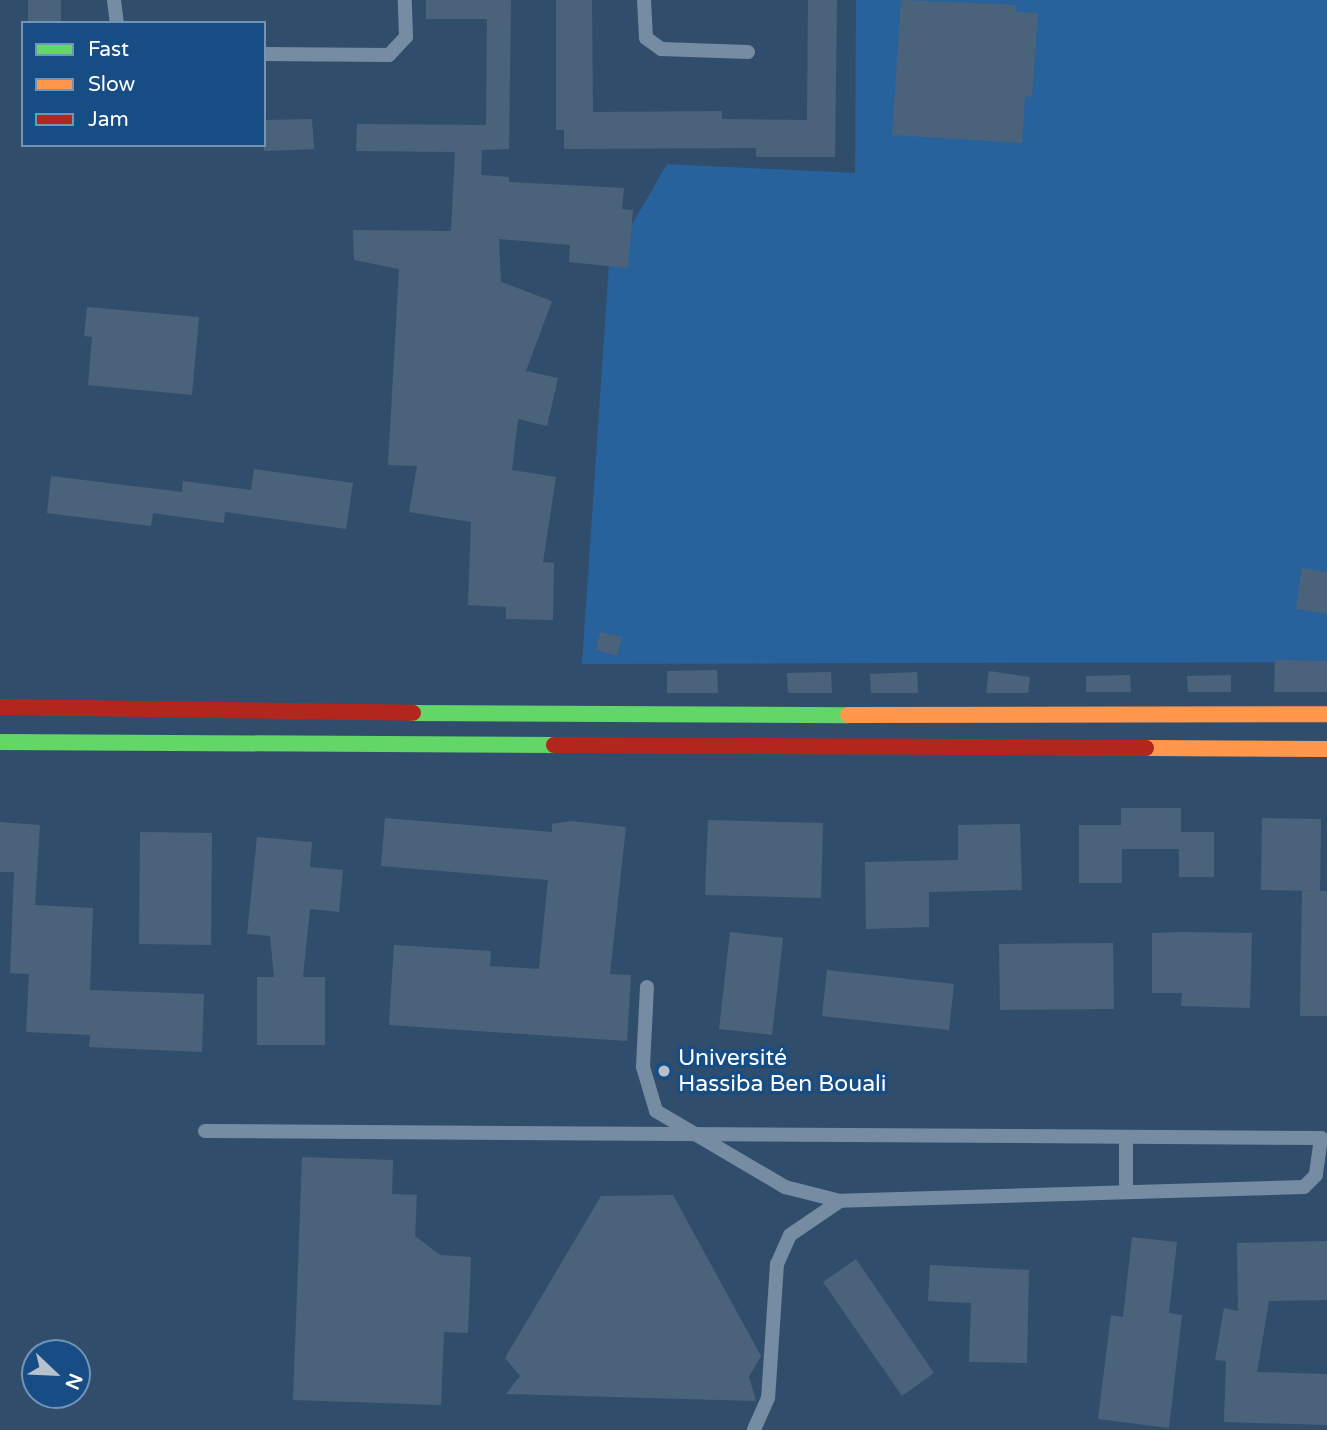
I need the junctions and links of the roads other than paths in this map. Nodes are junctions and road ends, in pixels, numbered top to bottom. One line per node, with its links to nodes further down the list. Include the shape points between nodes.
1 (114, 0): 4 (lane)
2 (405, 0): 6 (lane, via 406,37 389,55)
3 (644, 0): 5 (lane, via 646,38 661,49)
4 (117, 21)
5 (748, 52)
6 (266, 54)
7 (0, 707): 8 (main road, via 550,715)
8 (1327, 714)
9 (0, 742): 10 (main road)
10 (1327, 749)
11 (647, 987): 13 (lane, via 643,1068 656,1111)
12 (205, 1131): 13 (lane)
13 (705, 1135): 15 (lane); 17 (lane, via 785,1187)
14 (1324, 1137): 15 (lane); 16 (lane, via 1316,1175 1304,1187)
15 (1126, 1138): 16 (lane)
16 (1126, 1192): 17 (lane)
17 (840, 1201): 18 (lane, via 790,1235 778,1264 768,1398)
18 (754, 1430)

